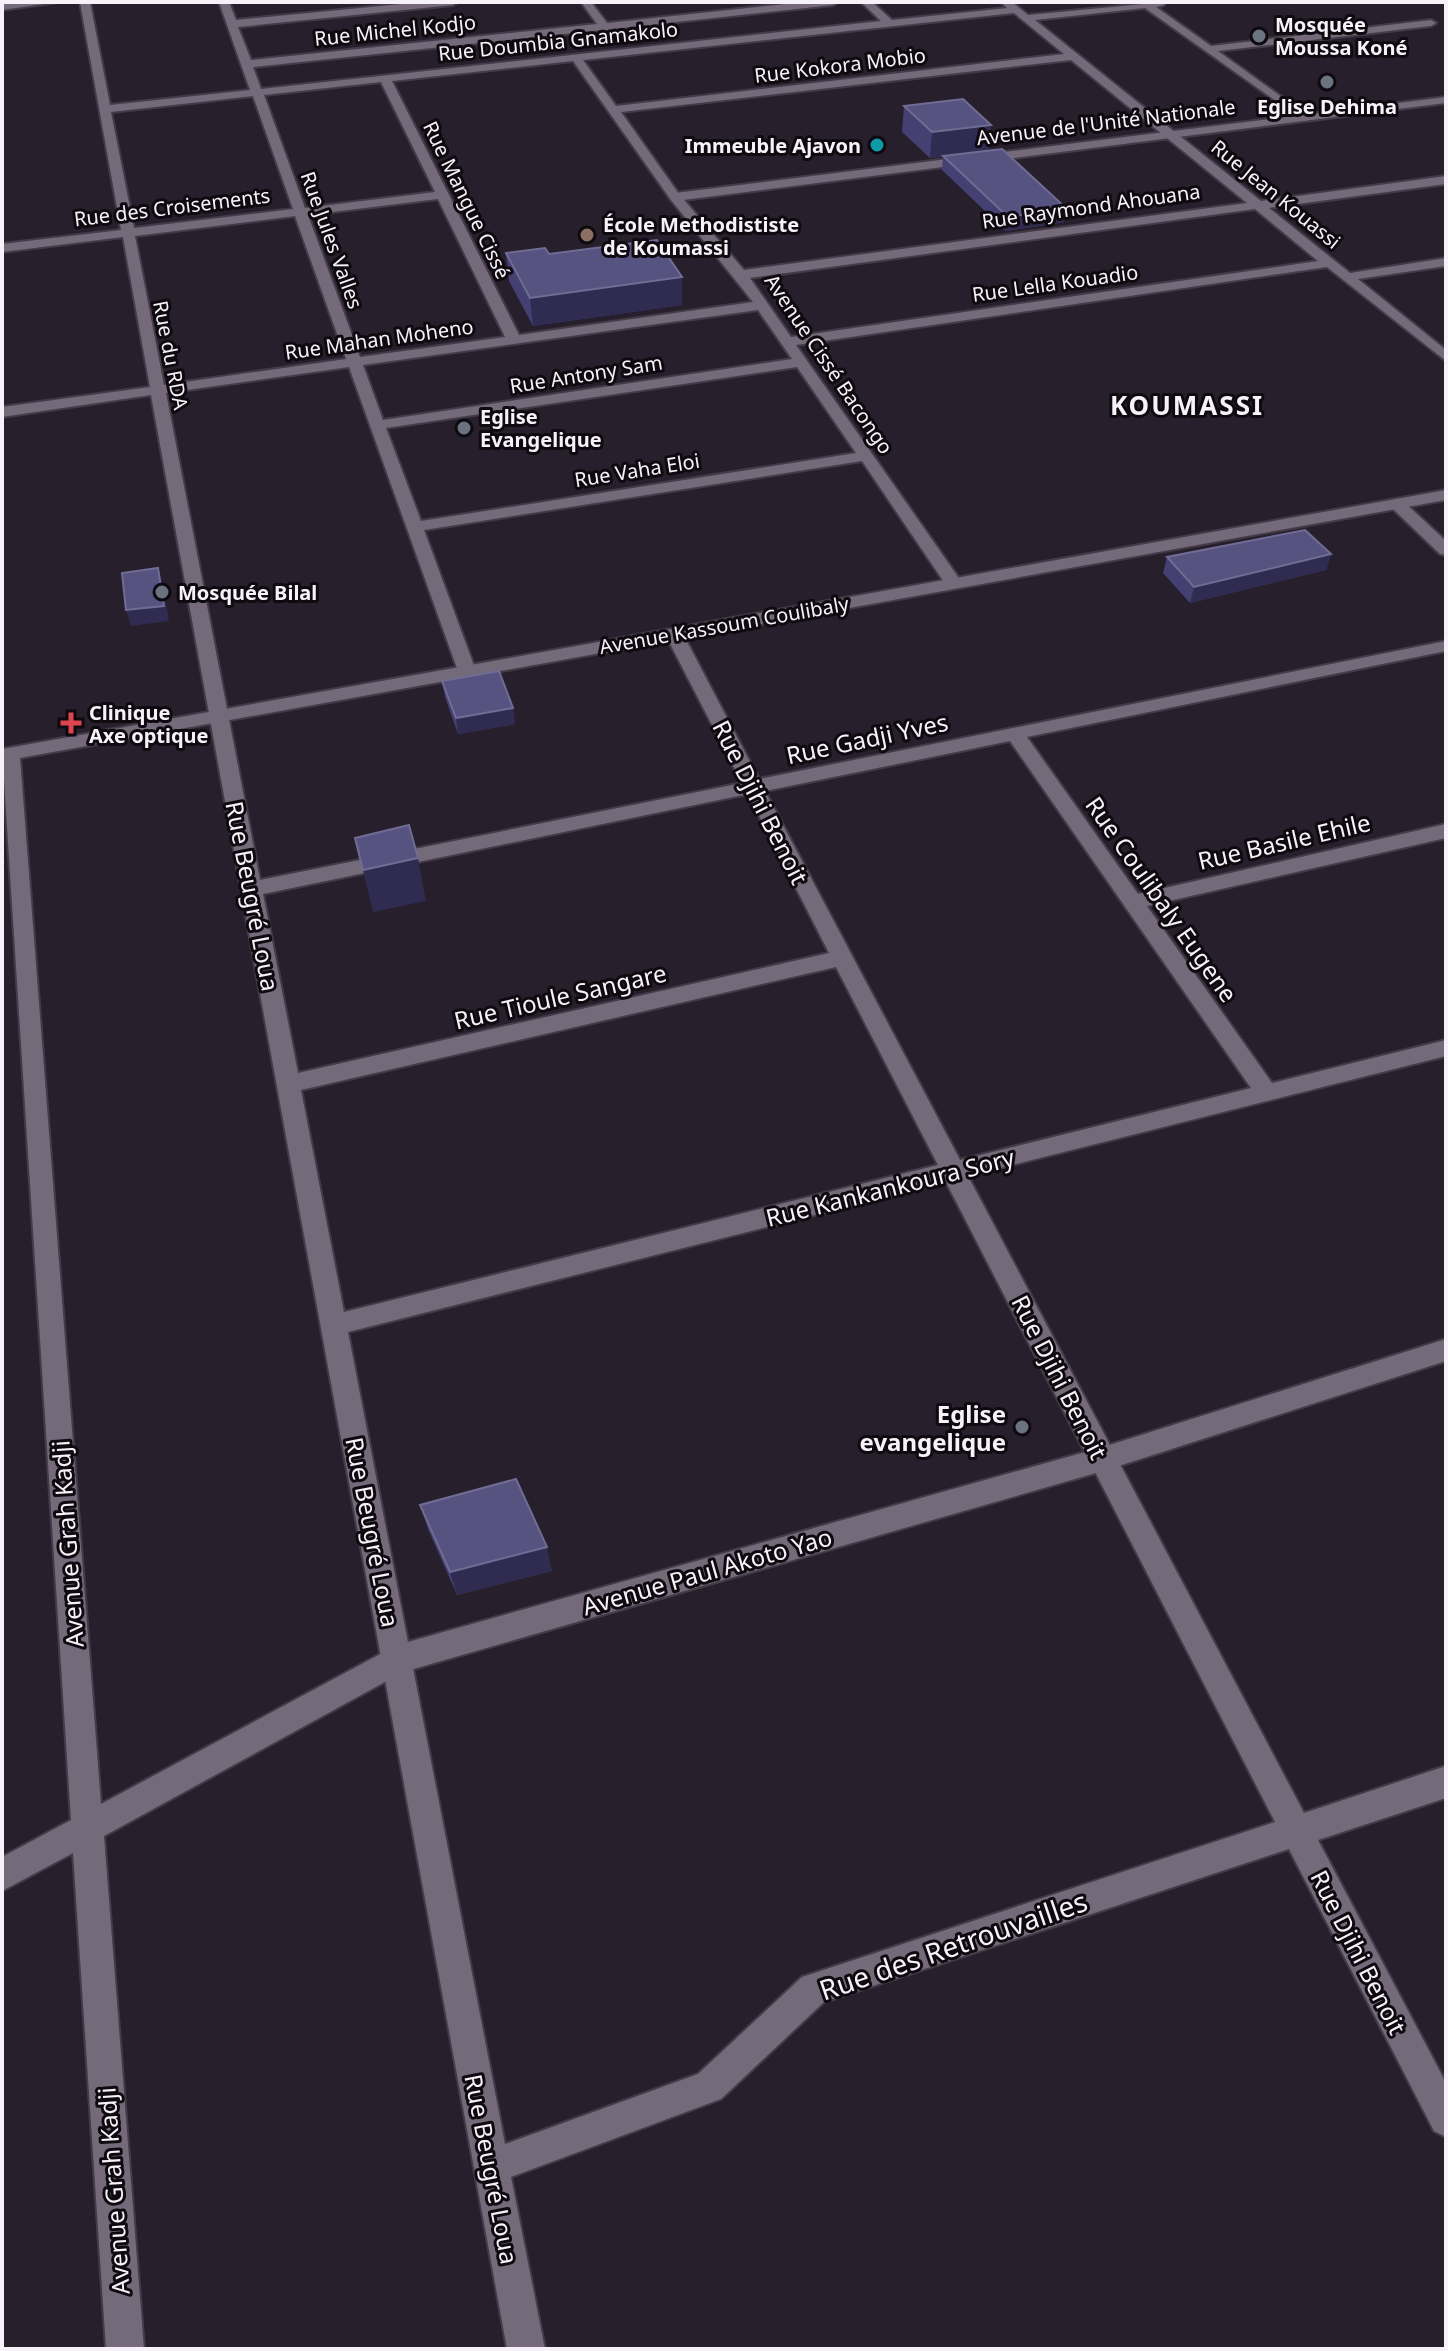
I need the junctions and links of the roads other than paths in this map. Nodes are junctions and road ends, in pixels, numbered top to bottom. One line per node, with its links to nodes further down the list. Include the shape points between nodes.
1 (53, 2): 10 (street)
2 (85, 2): 24 (street, Rue du RDA)
3 (224, 2): 14 (street, Rue Jules Valles)
4 (453, 2): 14 (street)
5 (586, 2): 15 (street)
6 (833, 2): 15 (street, Rue Michel Kodjo)
7 (866, 2): 12 (street)
8 (1166, 2): 9 (street, Rue Doumbia Gnamakolo)
9 (1146, 4): 11 (street, Rue Doumbia Gnamakolo); 16 (street)
10 (2, 7)
11 (1016, 10): 12 (street, Rue Doumbia Gnamakolo); 18 (street, Rue Jean Kouassi)
12 (889, 23): 17 (street, Rue Doumbia Gnamakolo)
13 (1431, 23): 16 (street)
14 (232, 24): 20 (street, Rue Jules Valles)
15 (604, 26): 17 (street); 20 (street, Rue Michel Kodjo)
16 (1209, 49): 26 (street)
17 (624, 52): 19 (street, Rue Doumbia Gnamakolo)
18 (1073, 56): 25 (street, Rue Kokora Mobio); 27 (street, Rue Jean Kouassi)
19 (576, 58): 21 (street, Rue Doumbia Gnamakolo); 25 (street, Avenue Cissé Bacongo)
20 (247, 64): 22 (street, Rue Jules Valles)
21 (385, 78): 22 (street, Rue Doumbia Gnamakolo); 29 (street, Rue Mangue Cissé)
22 (257, 92): 24 (street, Rue Doumbia Gnamakolo); 32 (street, Rue Jules Valles)
23 (1446, 100): 26 (street, Avenue de l'Unité Nationale)
24 (104, 109): 33 (street, Rue du RDA)
25 (612, 110): 30 (street, Avenue Cissé Bacongo)
26 (1304, 118): 27 (street, Avenue de l'Unité Nationale)
27 (1170, 134): 30 (street, Avenue de l'Unité Nationale); 31 (street, Rue Jean Kouassi)
28 (1446, 180): 31 (street, Rue Raymond Ahouana)
29 (441, 195): 32 (street, Rue des Croisements); 40 (street, Rue Mangue Cissé)
30 (675, 197): 37 (street, Avenue Cissé Bacongo)
31 (1256, 204): 36 (street, Rue Jean Kouassi); 37 (street, Rue Raymond Ahouana)
32 (301, 212): 33 (street, Rue des Croisements); 43 (street, Rue Jules Valles)
33 (128, 233): 34 (street, Rue des Croisements); 45 (street, Rue du RDA)
34 (2, 248)
35 (1446, 262): 38 (street)
36 (1330, 263): 38 (street, Rue Jean Kouassi); 41 (street, Rue Lella Kouadio)
37 (741, 275): 39 (street, Avenue Cissé Bacongo)
38 (1347, 277): 42 (street, Rue Jean Kouassi)
39 (762, 305): 40 (street, Rue Mahan Moheno); 41 (street, Avenue Cissé Bacongo)
40 (514, 340): 43 (street, Rue Mahan Moheno)
41 (787, 342): 44 (street, Avenue Cissé Bacongo)
42 (1446, 357)
43 (355, 362): 45 (street, Rue Mahan Moheno); 47 (street, Rue Jules Valles)
44 (801, 362): 47 (street, Rue Antony Sam); 48 (street, Avenue Cissé Bacongo)
45 (158, 390): 46 (street, Rue Mahan Moheno); 57 (street, Rue du RDA)
46 (2, 412)
47 (378, 425): 51 (street, Rue Jules Valles)
48 (865, 456): 51 (street, Rue Vaha Eloi); 53 (street, Avenue Cissé Bacongo)
49 (1446, 495): 50 (street, Avenue Kassoum Coulibaly)
50 (1397, 504): 52 (street); 53 (street, Avenue Kassoum Coulibaly)
51 (415, 527): 56 (street, Rue Jules Valles)
52 (1446, 550)
53 (954, 584): 54 (street, Avenue Kassoum Coulibaly)
54 (674, 634): 56 (street, Avenue Kassoum Coulibaly); 60 (street, Rue Djihi Benoit)
55 (1446, 646): 58 (street, Rue Gadji Yves)
56 (467, 671): 57 (street, Avenue Kassoum Coulibaly)
57 (219, 716): 59 (street, Avenue Kassoum Coulibaly); 62 (street, Rue Beugré Loua)
58 (1015, 734): 60 (street, Rue Gadji Yves); 63 (street, Rue Coulibaly Eugene)
59 (5, 750): 74 (street, Avenue Grah Kadji)
60 (753, 787): 62 (street, Rue Gadji Yves); 64 (street, Rue Djihi Benoit)
61 (1446, 831): 63 (street, Rue Basile Ehile)
62 (252, 889): 66 (street, Rue Beugré Loua)
63 (1133, 902): 67 (street, Rue Coulibaly Eugene)
64 (842, 958): 66 (street, Rue Tioule Sangare); 68 (street, Rue Djihi Benoit)
65 (1446, 1048): 67 (street, Rue Kankankoura Sory)
66 (289, 1084): 69 (street, Rue Beugré Loua)
67 (1267, 1093): 68 (street, Rue Kankankoura Sory)
68 (953, 1171): 69 (street, Rue Kankankoura Sory); 71 (street, Rue Djihi Benoit)
69 (334, 1325): 72 (street, Rue Beugré Loua)
70 (1446, 1350): 71 (street, Avenue Paul Akoto Yao)
71 (1103, 1459): 72 (street, Avenue Paul Akoto Yao); 75 (street, Rue Djihi Benoit)
72 (397, 1659): 74 (street, Avenue Paul Akoto Yao); 78 (street, Rue Beugré Loua)
73 (1446, 1782): 75 (street, Rue des Retrouvailles)
74 (87, 1827): 76 (street, Avenue Paul Akoto Yao); 79 (street, Avenue Grah Kadji)
75 (1296, 1831): 77 (street, Rue Djihi Benoit); 78 (street, Rue des Retrouvailles, via 814,1989 709,2087)
76 (2, 1875)
77 (1446, 2119)
78 (492, 2166): 80 (street, Rue Beugré Loua)
79 (125, 2349)
80 (526, 2349)

